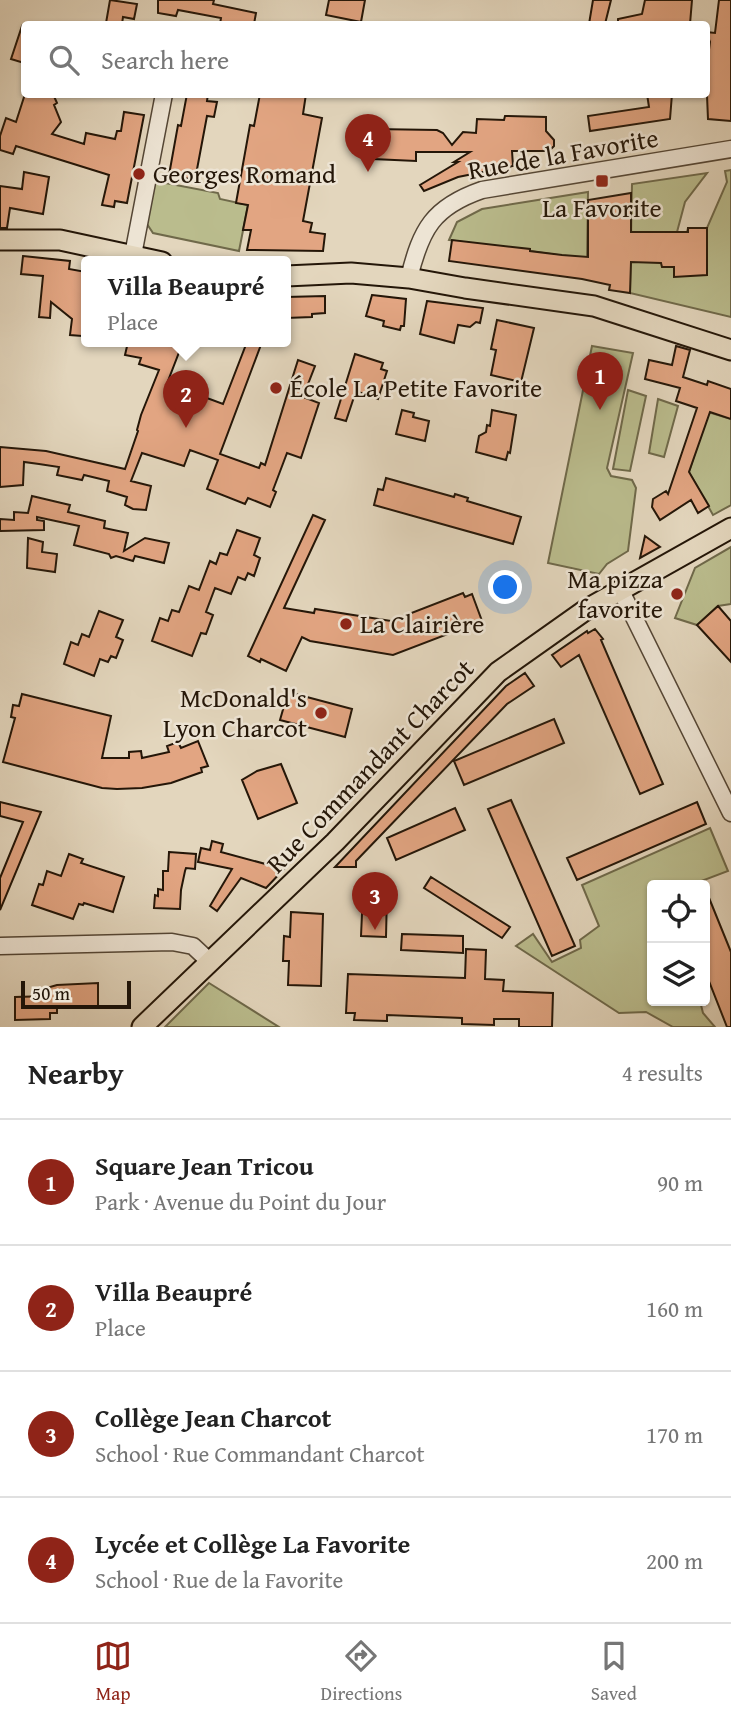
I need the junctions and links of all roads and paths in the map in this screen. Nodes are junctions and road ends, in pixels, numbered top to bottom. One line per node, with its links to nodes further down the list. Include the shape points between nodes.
1 (163, 98): 4 (street)
2 (731, 149): 7 (street, Rue de la Favorite, via 457,198 428,226)
3 (0, 240): 4 (main road, via 60,240)
4 (133, 255): 5 (main road)
5 (137, 256)
6 (291, 276): 7 (main road, via 351,273)
7 (409, 278): 8 (main road, via 594,306)
8 (731, 350)
9 (731, 528): 10 (main road, Rue Commandant Charcot)
10 (621, 591): 11 (street); 13 (main road, Rue Commandant Charcot, via 582,612 498,672 335,842)
11 (731, 813)
12 (0, 946): 13 (street, via 172,942 193,946)
13 (209, 961): 14 (main road, Rue Commandant Charcot)
14 (142, 1027)

